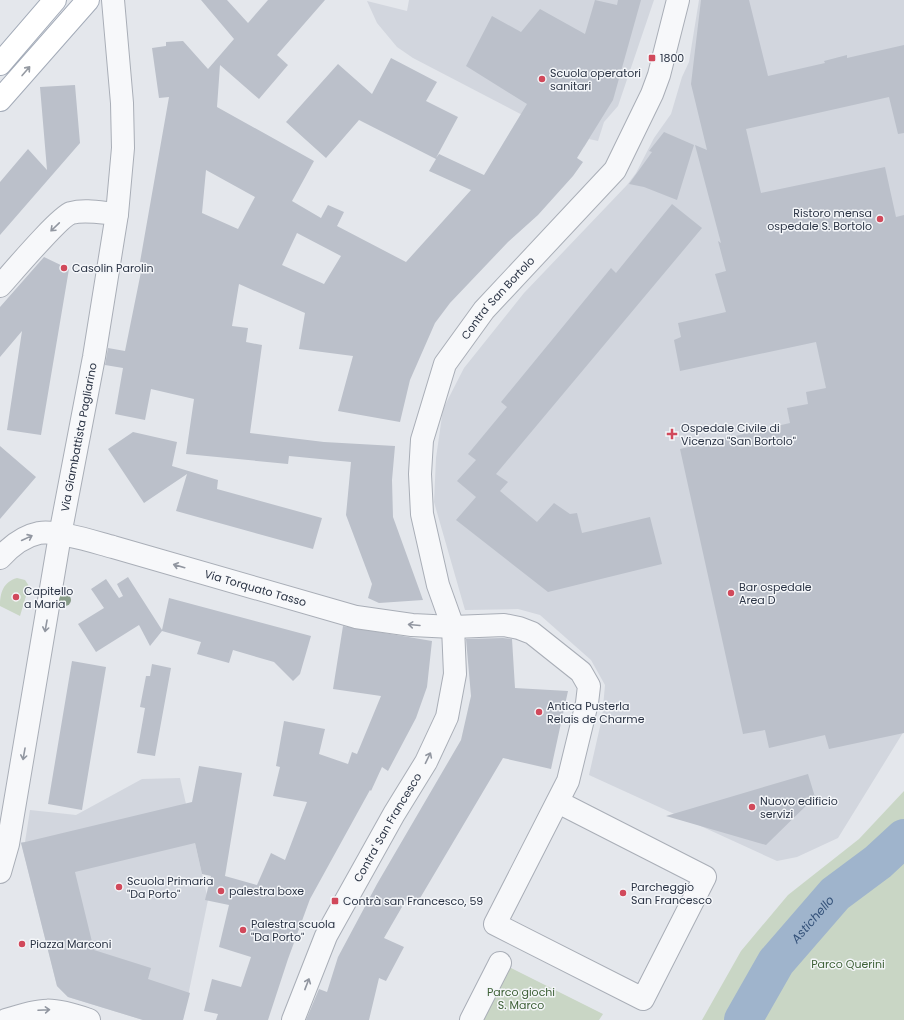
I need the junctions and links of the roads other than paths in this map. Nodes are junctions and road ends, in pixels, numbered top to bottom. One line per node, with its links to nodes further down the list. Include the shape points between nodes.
1 (55, 0): 5 (main road)
2 (88, 0): 6 (main road, one-way to 2)
3 (113, 0): 7 (street, Via Giambattista Pagliarino, via 123,148)
4 (678, 0): 11 (street, Contra' San Bortolo, via 652,94 615,170 484,310 445,364 422,440 420,474 422,514 438,585)
5 (0, 64)
6 (0, 100)
7 (118, 214): 8 (street, one-way to 8, via 68,214); 9 (street, Via Giambattista Pagliarino, via 96,350)
8 (0, 286)
9 (60, 535): 10 (street, Via Torquato Tasso, one-way to 9, via 13,545 31,536 39,533); 11 (street, Via Torquato Tasso, one-way to 9, via 356,618 113,547); 13 (street, Via Giambattista Pagliarino, one-way to 13, via 10,836)
10 (0, 558)
11 (453, 627): 12 (street, Via Torquato Tasso, via 504,625 519,628 532,633 581,672 589,686 587,704 568,781); 17 (street, Contra' San Francesco, one-way to 11, via 326,936 426,762 447,716 455,674)
12 (558, 802): 12 (street, Via Torquato Tasso, via 495,924 643,999 705,877)
13 (0, 872)
14 (500, 963): 18 (street)
15 (14, 1017): 16 (street, one-way to 16, via 38,1010 50,1010)
16 (89, 1020)
17 (293, 1020)
18 (471, 1020)

